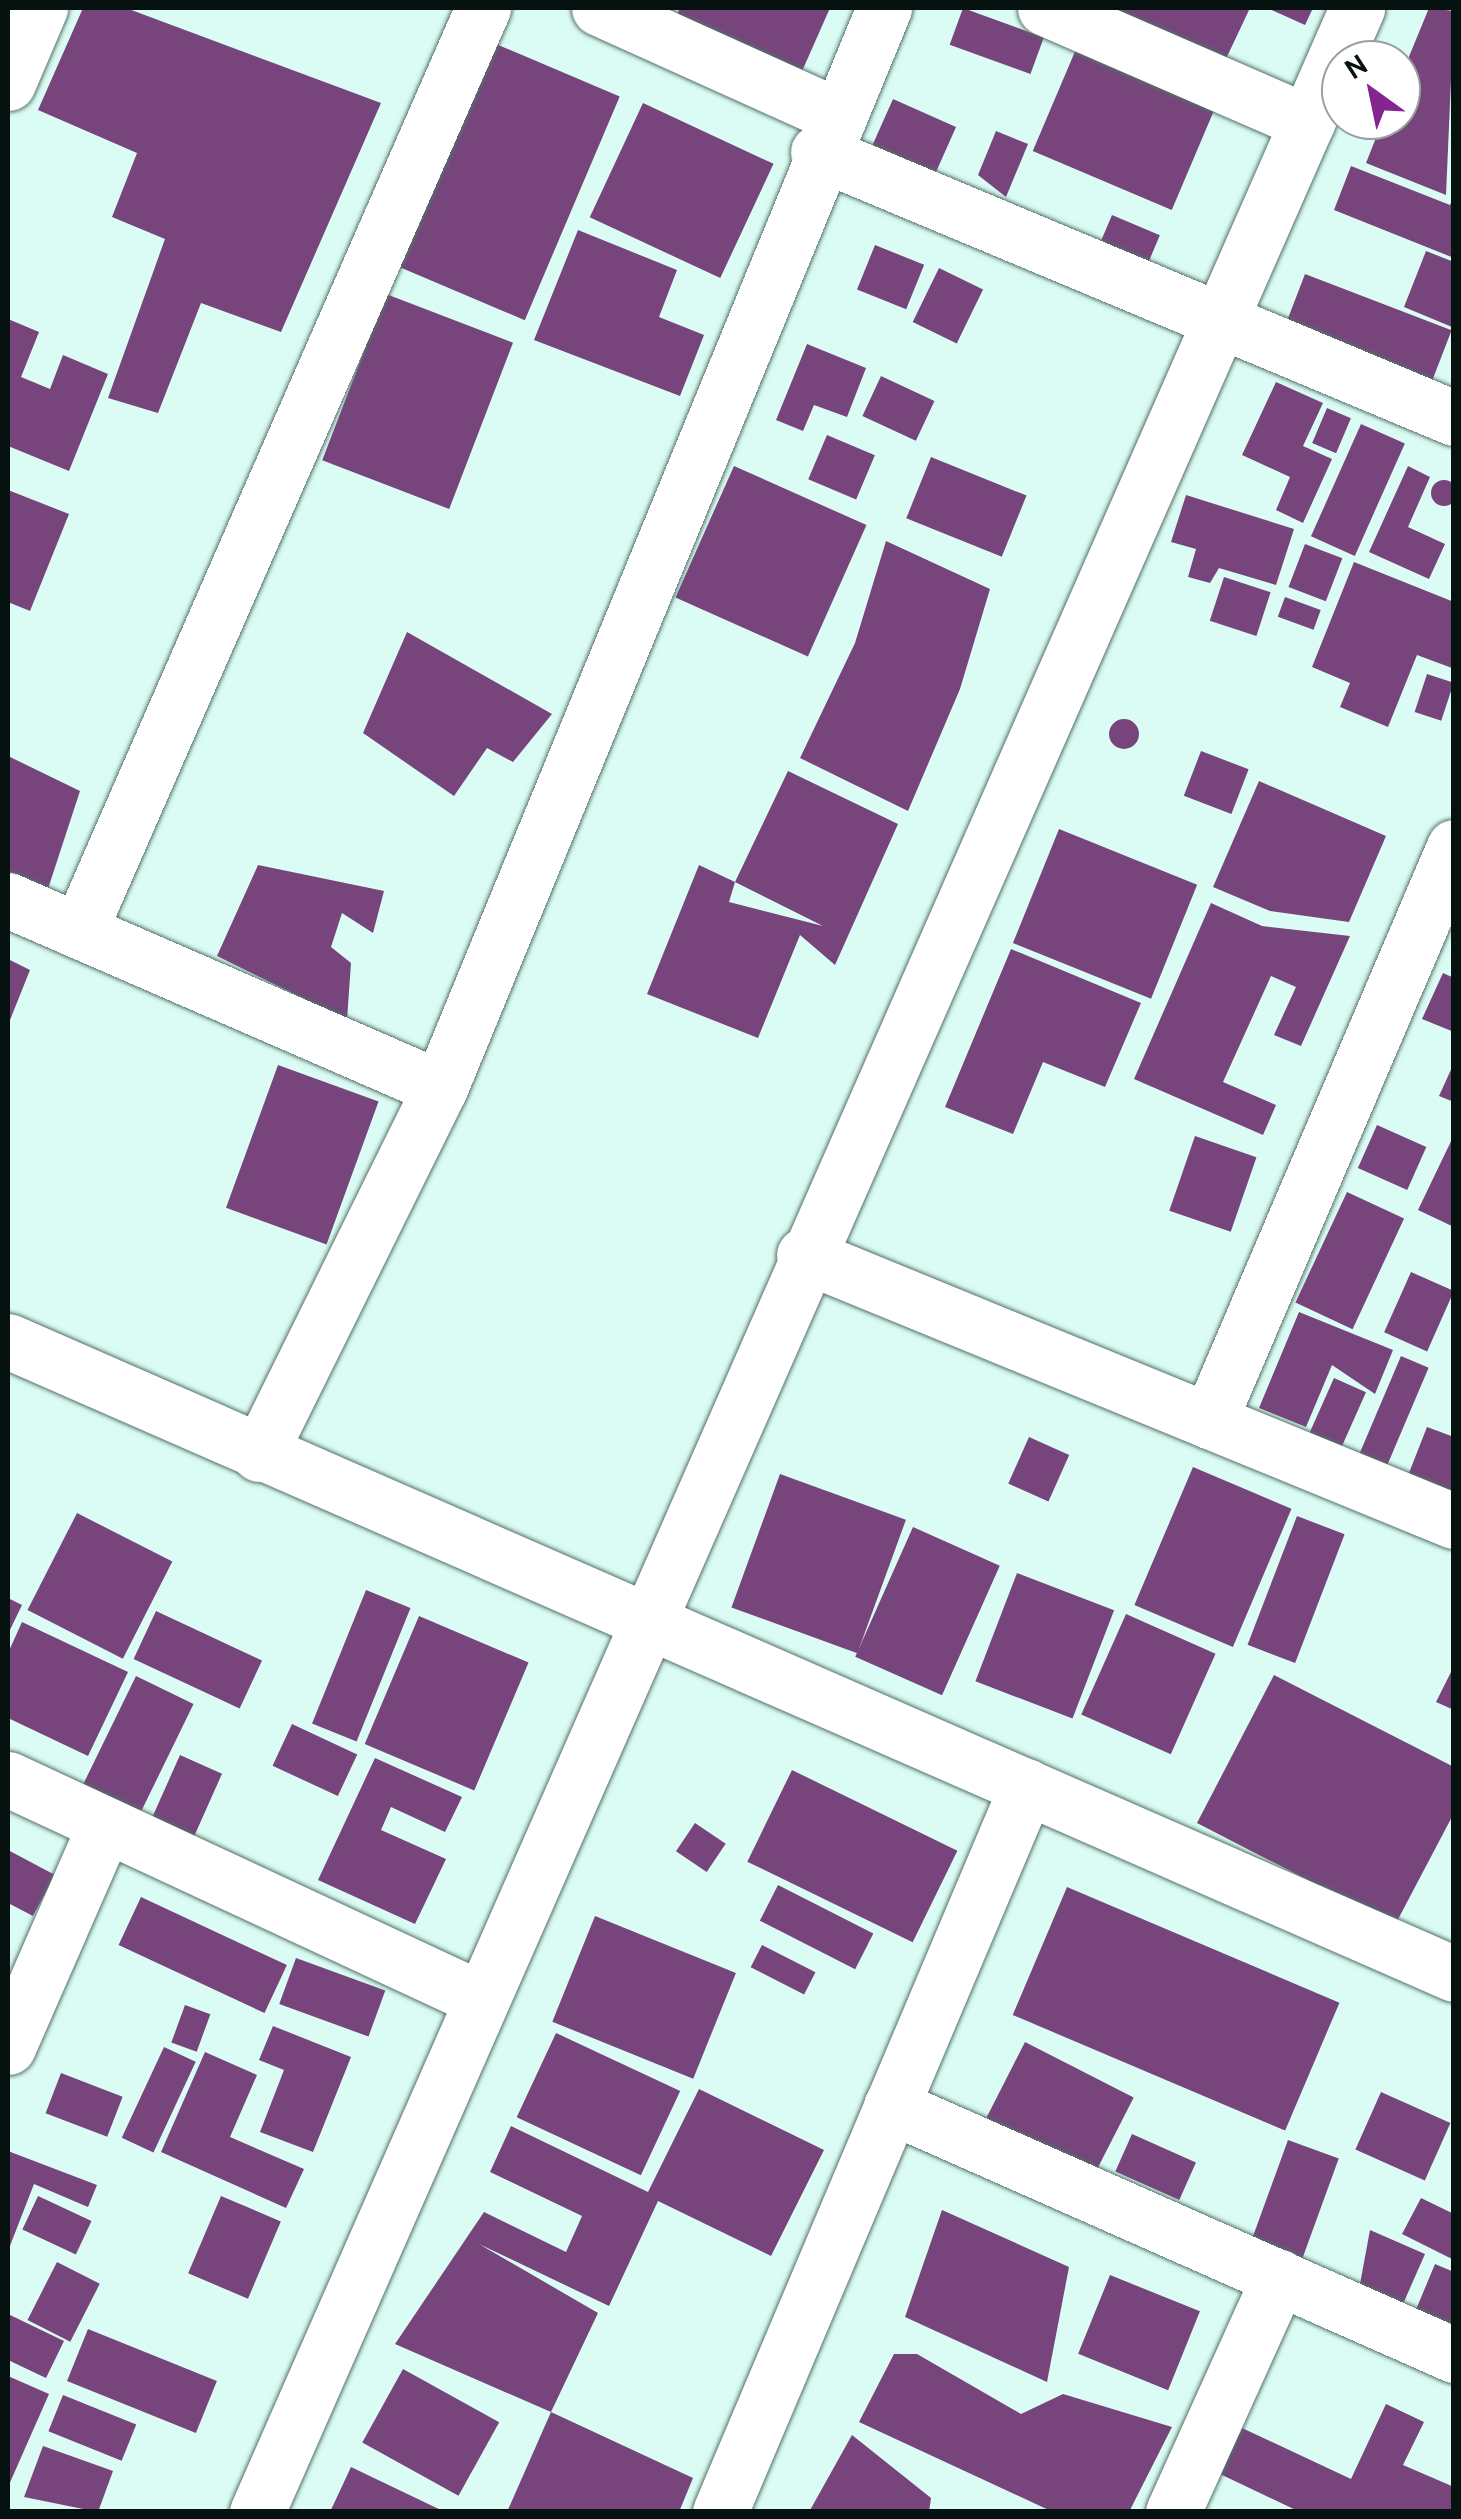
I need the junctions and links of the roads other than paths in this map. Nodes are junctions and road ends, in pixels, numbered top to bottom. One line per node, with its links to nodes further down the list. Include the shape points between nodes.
1 (40, 8): 7 (street)
2 (484, 8): 14 (street)
3 (599, 8): 9 (street)
4 (884, 8): 9 (street)
5 (1045, 8): 8 (street)
6 (1357, 8): 8 (street)
7 (8, 83)
8 (1307, 122): 10 (street)
9 (827, 134): 10 (street); 15 (street)
10 (1218, 324): 11 (street); 16 (street)
11 (1454, 418)
12 (1454, 847): 18 (street)
13 (8, 900): 14 (street)
14 (79, 930): 15 (street)
15 (440, 1088): 19 (street)
16 (804, 1255): 18 (street); 21 (street)
17 (8, 1341): 19 (street)
18 (1209, 1421): 20 (street)
19 (259, 1454): 21 (street)
20 (1454, 1521)
21 (644, 1617): 23 (street); 26 (street)
22 (8, 1779): 24 (street)
23 (1026, 1786): 25 (street); 28 (street)
24 (105, 1824): 26 (street); 27 (street)
25 (1454, 1974)
26 (479, 1998): 31 (street)
27 (8, 2047)
28 (891, 2106): 29 (street); 32 (street)
29 (1279, 2277): 30 (street); 33 (street)
30 (1454, 2355)
31 (257, 2512)
32 (720, 2512)
33 (1173, 2512)

